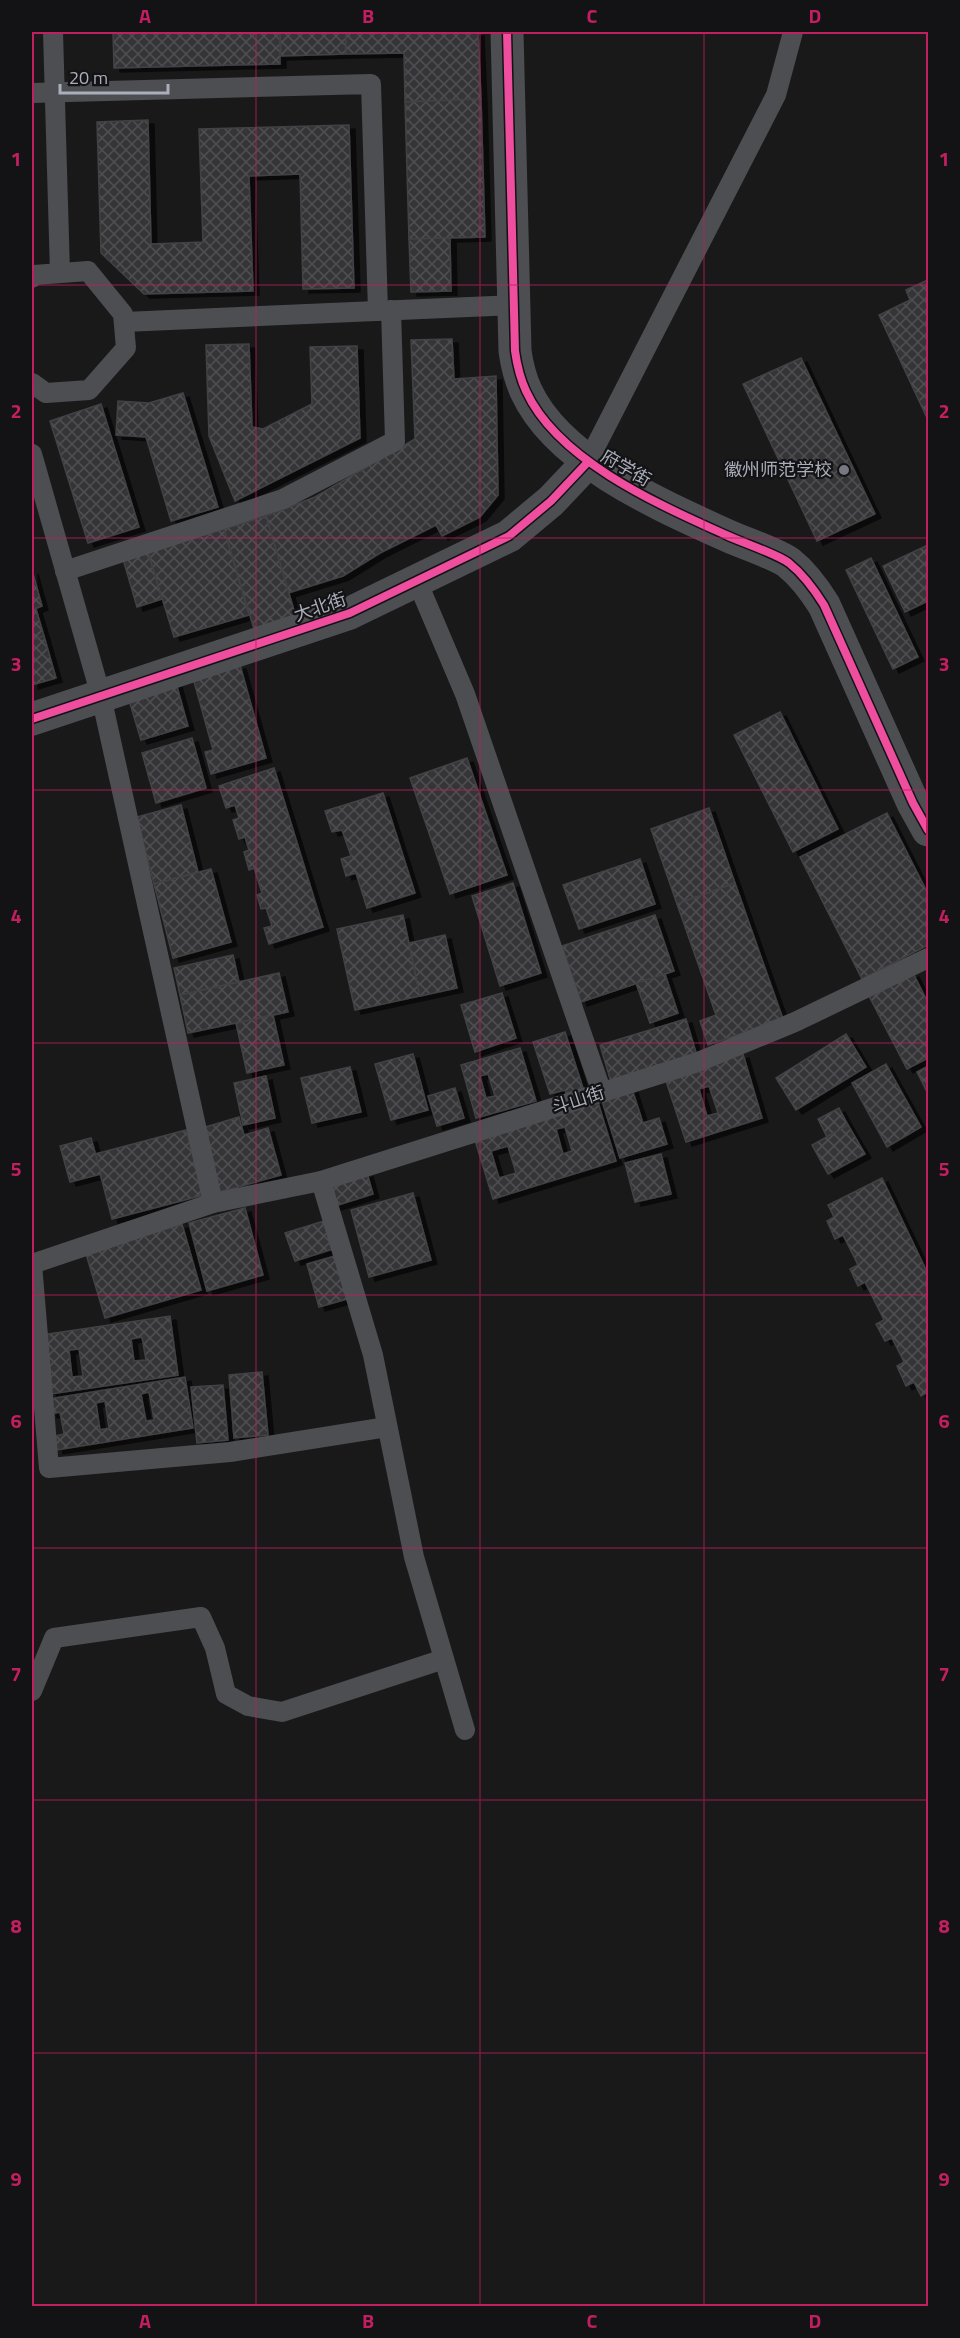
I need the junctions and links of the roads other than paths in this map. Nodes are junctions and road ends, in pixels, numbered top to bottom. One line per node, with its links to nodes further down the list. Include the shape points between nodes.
1 (53, 32): 4 (lane)
2 (507, 32): 8 (street, 府学街)
3 (793, 32): 13 (lane, via 776,95)
4 (55, 92): 5 (lane); 6 (lane); 9 (lane, via 371,84)
5 (32, 93)
6 (60, 273): 7 (lane); 10 (lane, via 88,271 123,314)
7 (32, 278)
8 (514, 305): 9 (lane); 13 (street, 府学街, via 515,351 526,392 545,420)
9 (384, 311): 10 (lane); 14 (lane, via 394,441 283,499)
10 (124, 322): 11 (lane, via 126,348 89,390 46,393)
11 (32, 383)
12 (32, 454): 14 (lane)
13 (587, 463): 15 (street, 大北街, via 551,501 509,536); 18 (street, 府学街, via 660,506 787,562 808,581 824,605)
14 (65, 571): 16 (lane)
15 (417, 581): 16 (street, 大北街, via 350,613); 20 (lane, via 465,694)
16 (101, 696): 17 (street, 大北街); 22 (lane)
17 (32, 719)
18 (928, 830)
19 (928, 958): 20 (lane, 斗山街, via 795,1022 698,1062)
20 (602, 1093): 21 (lane, 斗山街)
21 (321, 1180): 22 (lane, 斗山街); 23 (lane, via 373,1355)
22 (213, 1203): 24 (lane, 斗山街, via 32,1264)
23 (387, 1427): 24 (lane, via 230,1452 49,1468); 25 (lane, via 414,1557)
24 (39, 1432)
25 (444, 1659): 26 (lane, via 282,1712 248,1706 225,1694 214,1648 201,1617 54,1638); 27 (lane)
26 (32, 1690)
27 (465, 1730)

